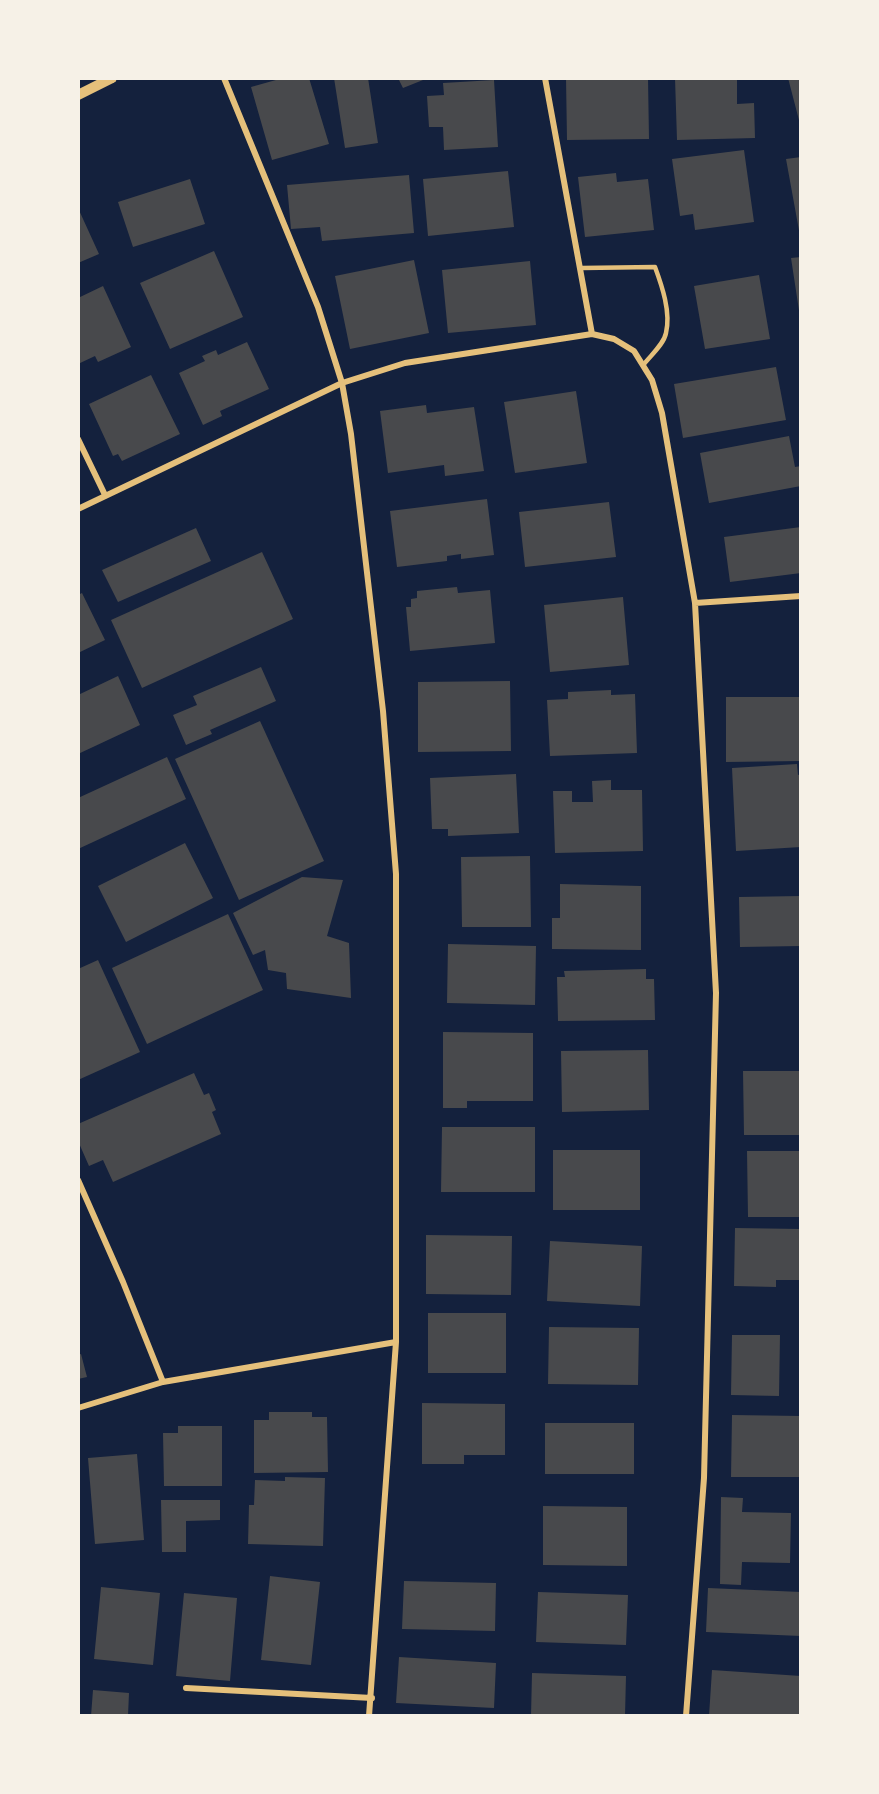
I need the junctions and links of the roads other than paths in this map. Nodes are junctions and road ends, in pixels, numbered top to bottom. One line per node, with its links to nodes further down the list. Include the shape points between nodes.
1 (112, 78): 4 (street)
2 (224, 78): 8 (street, via 318,307)
3 (545, 78): 5 (street)
4 (78, 95)
5 (582, 268): 6 (street); 7 (lane, via 655,267 665,303 666,333)
6 (592, 334): 7 (street, via 614,339 634,351); 8 (street, via 405,363)
7 (644, 364): 13 (street, via 662,413)
8 (342, 383): 10 (street); 15 (street, via 383,711 396,874)
9 (78, 440): 10 (street)
10 (105, 495): 11 (street)
11 (78, 509)
12 (801, 596): 13 (street)
13 (695, 603): 21 (street, via 716,993 704,1478)
14 (78, 1180): 16 (street)
15 (396, 1342): 16 (street); 19 (street)
16 (163, 1382): 17 (street)
17 (78, 1408)
18 (186, 1688): 19 (street)
19 (372, 1698): 20 (street)
20 (369, 1716)
21 (686, 1716)

